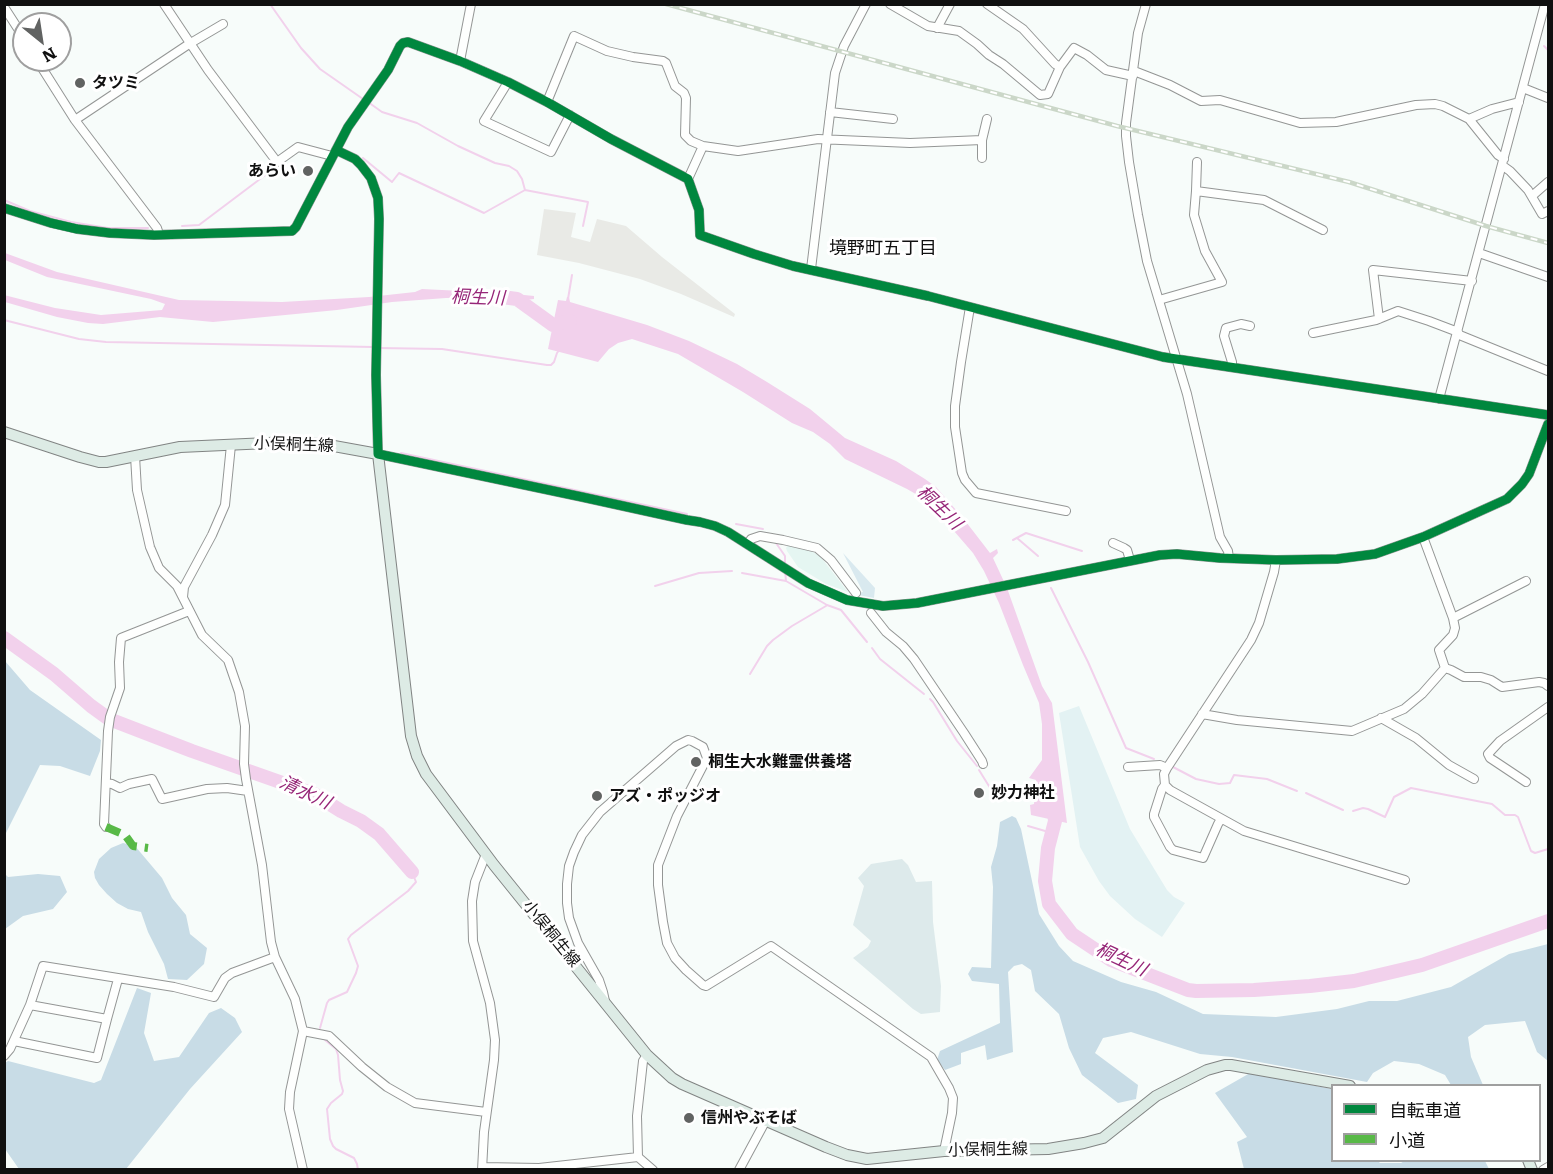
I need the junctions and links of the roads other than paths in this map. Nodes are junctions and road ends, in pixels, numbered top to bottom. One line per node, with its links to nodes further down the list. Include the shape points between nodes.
1 (164, 4): 11 (street)
2 (471, 4): 12 (street)
3 (866, 4): 21 (street, via 838,62)
4 (890, 4): 10 (street)
5 (950, 4): 10 (street)
6 (987, 4): 13 (street, via 1023,29)
7 (1146, 4): 15 (street)
8 (1545, 4): 17 (street)
9 (223, 24): 11 (street)
10 (937, 28): 13 (street, via 959,31 1040,95 1048,94)
11 (189, 44): 26 (street); 30 (street, via 277,162 298,147)
12 (460, 61): 16 (street); 30 (street, via 411,42 400,46)
13 (1060, 68): 15 (street, via 1074,48 1106,70)
14 (45, 72): 26 (street)
15 (1133, 74): 25 (street, via 1170,85 1201,101 1220,100 1300,123 1336,122 1424,104 1443,106); 46 (street, via 1126,136 1138,215)
16 (508, 82): 19 (street); 22 (street, via 484,122 551,152)
17 (1523, 88): 18 (street); 20 (street)
18 (1548, 98)
19 (547, 102): 22 (street); 29 (street, via 574,36 607,51 663,61 675,86 686,98 685,135)
20 (1519, 102): 25 (street); 33 (street)
21 (830, 112): 23 (street); 27 (street)
22 (570, 115): 34 (street)
23 (893, 119)
24 (987, 119): 28 (street)
25 (1469, 119): 33 (street)
26 (75, 120): 41 (street)
27 (826, 139): 28 (street); 29 (street, via 738,151); 43 (street)
28 (982, 140): 31 (street)
29 (702, 146): 34 (street)
30 (334, 153): 41 (street, via 292,231); 60 (street, via 355,159 367,172 379,208)
31 (982, 158)
32 (1197, 162): 36 (street)
33 (1503, 162): 37 (street); 42 (street)
34 (688, 179): 43 (street, via 697,202 700,235)
35 (1548, 182): 37 (street)
36 (1196, 190): 40 (street, via 1264,200); 46 (street, via 1194,215 1205,251 1222,282)
37 (1532, 196): 39 (street, via 1542,214)
38 (4, 208): 41 (street, via 91,231)
39 (1548, 211)
40 (1323, 230)
41 (159, 234)
42 (1479, 254): 44 (street); 45 (street)
43 (811, 269): 47 (street)
44 (1548, 277)
45 (1472, 281): 48 (street, via 1373,270); 51 (street)
46 (1159, 300): 52 (street)
47 (970, 307): 52 (street); 62 (street, via 955,406 965,480 976,493)
48 (1379, 319): 50 (street); 51 (street, via 1405,312)
49 (1250, 327): 53 (street, via 1240,324 1226,328 1224,336)
50 (1313, 333)
51 (1457, 333): 54 (street); 55 (street)
52 (1176, 358): 53 (street); 66 (street, via 1220,537)
53 (1232, 367): 55 (street)
54 (1548, 371)
55 (1439, 399): 56 (street)
56 (1548, 415)
57 (1548, 424): 63 (street, via 1529,474 1514,493)
58 (4, 432): 61 (main road, 小俣桐生線, via 94,461)
59 (231, 445): 60 (main road, 小俣桐生線, via 312,443); 61 (main road, 小俣桐生線, via 180,447); 71 (street, via 225,505 184,587)
60 (378, 454): 65 (street, via 700,522); 90 (main road, 小俣桐生線, via 411,736 426,774)
61 (135, 456): 71 (street, via 137,490 150,547 159,568)
62 (1066, 511)
63 (1423, 537): 68 (street, via 1375,554); 74 (street)
64 (1113, 543): 67 (street, via 1127,550)
65 (748, 544): 67 (street, via 834,596 891,605); 70 (street, via 760,536 817,548)
66 (1229, 558): 67 (street, via 1177,554); 68 (street)
67 (1130, 560)
68 (1276, 560): 78 (street, via 1251,640)
69 (1526, 581): 74 (street)
70 (856, 593)
71 (183, 597): 72 (street)
72 (189, 611): 85 (street, via 121,638 120,688 110,717); 87 (street, via 202,636 228,660 235,677 245,726)
73 (871, 614): 80 (street, via 914,659)
74 (1453, 618): 75 (street, via 1454,633 1438,652)
75 (1445, 669): 76 (street, via 1464,677 1491,680 1502,687 1539,682); 79 (street, via 1404,709)
76 (1548, 686)
77 (1548, 707): 84 (street, via 1488,754)
78 (1202, 714): 79 (street, via 1352,731); 82 (street)
79 (1381, 718): 83 (street)
80 (983, 764)
81 (1128, 767): 82 (street)
82 (1167, 768): 86 (street)
83 (1474, 779)
84 (1526, 782)
85 (106, 783): 87 (street, via 120,788 152,779 162,800 207,789); 89 (street)
86 (1165, 785): 88 (street); 88 (street, via 1154,814 1173,850 1203,858)
87 (248, 791): 92 (street)
88 (1221, 819): 91 (street, via 1244,831)
89 (106, 827)
90 (486, 854): 94 (main road, 小俣桐生線); 102 (street, via 475,882 472,933 495,1040)
91 (1405, 880)
92 (275, 957): 93 (street, via 232,973 214,997); 97 (street, via 295,999)
93 (118, 979): 95 (street, via 43,966); 96 (street)
94 (605, 1001): 99 (main road, 小俣桐生線); 104 (street, via 569,918 569,866 582,835 600,812 676,746 692,741 703,747 707,758 677,816 658,865 657,885 667,943 675,958 706,986 771,946 931,1057 952,1098)
95 (30, 1005): 96 (street); 98 (street)
96 (107, 1019): 98 (street, via 97,1058)
97 (303, 1031): 102 (street, via 329,1036 362,1068 415,1103); 108 (street, via 289,1109)
98 (14, 1041): 100 (street)
99 (647, 1055): 103 (main road, 小俣桐生線, via 682,1084); 105 (street, via 636,1116)
100 (4, 1056)
101 (1339, 1084): 104 (main road, 小俣桐生線, via 1225,1065 1156,1096 1102,1138 1048,1149)
102 (486, 1112): 107 (street)
103 (766, 1120): 104 (main road, 小俣桐生線, via 826,1147 867,1159); 110 (street)
104 (944, 1151)
105 (638, 1157): 107 (street, via 540,1168); 109 (street)
106 (1548, 1167): 111 (street)
107 (482, 1168)
108 (303, 1170)
109 (653, 1170)
110 (739, 1170)
111 (1543, 1170)

